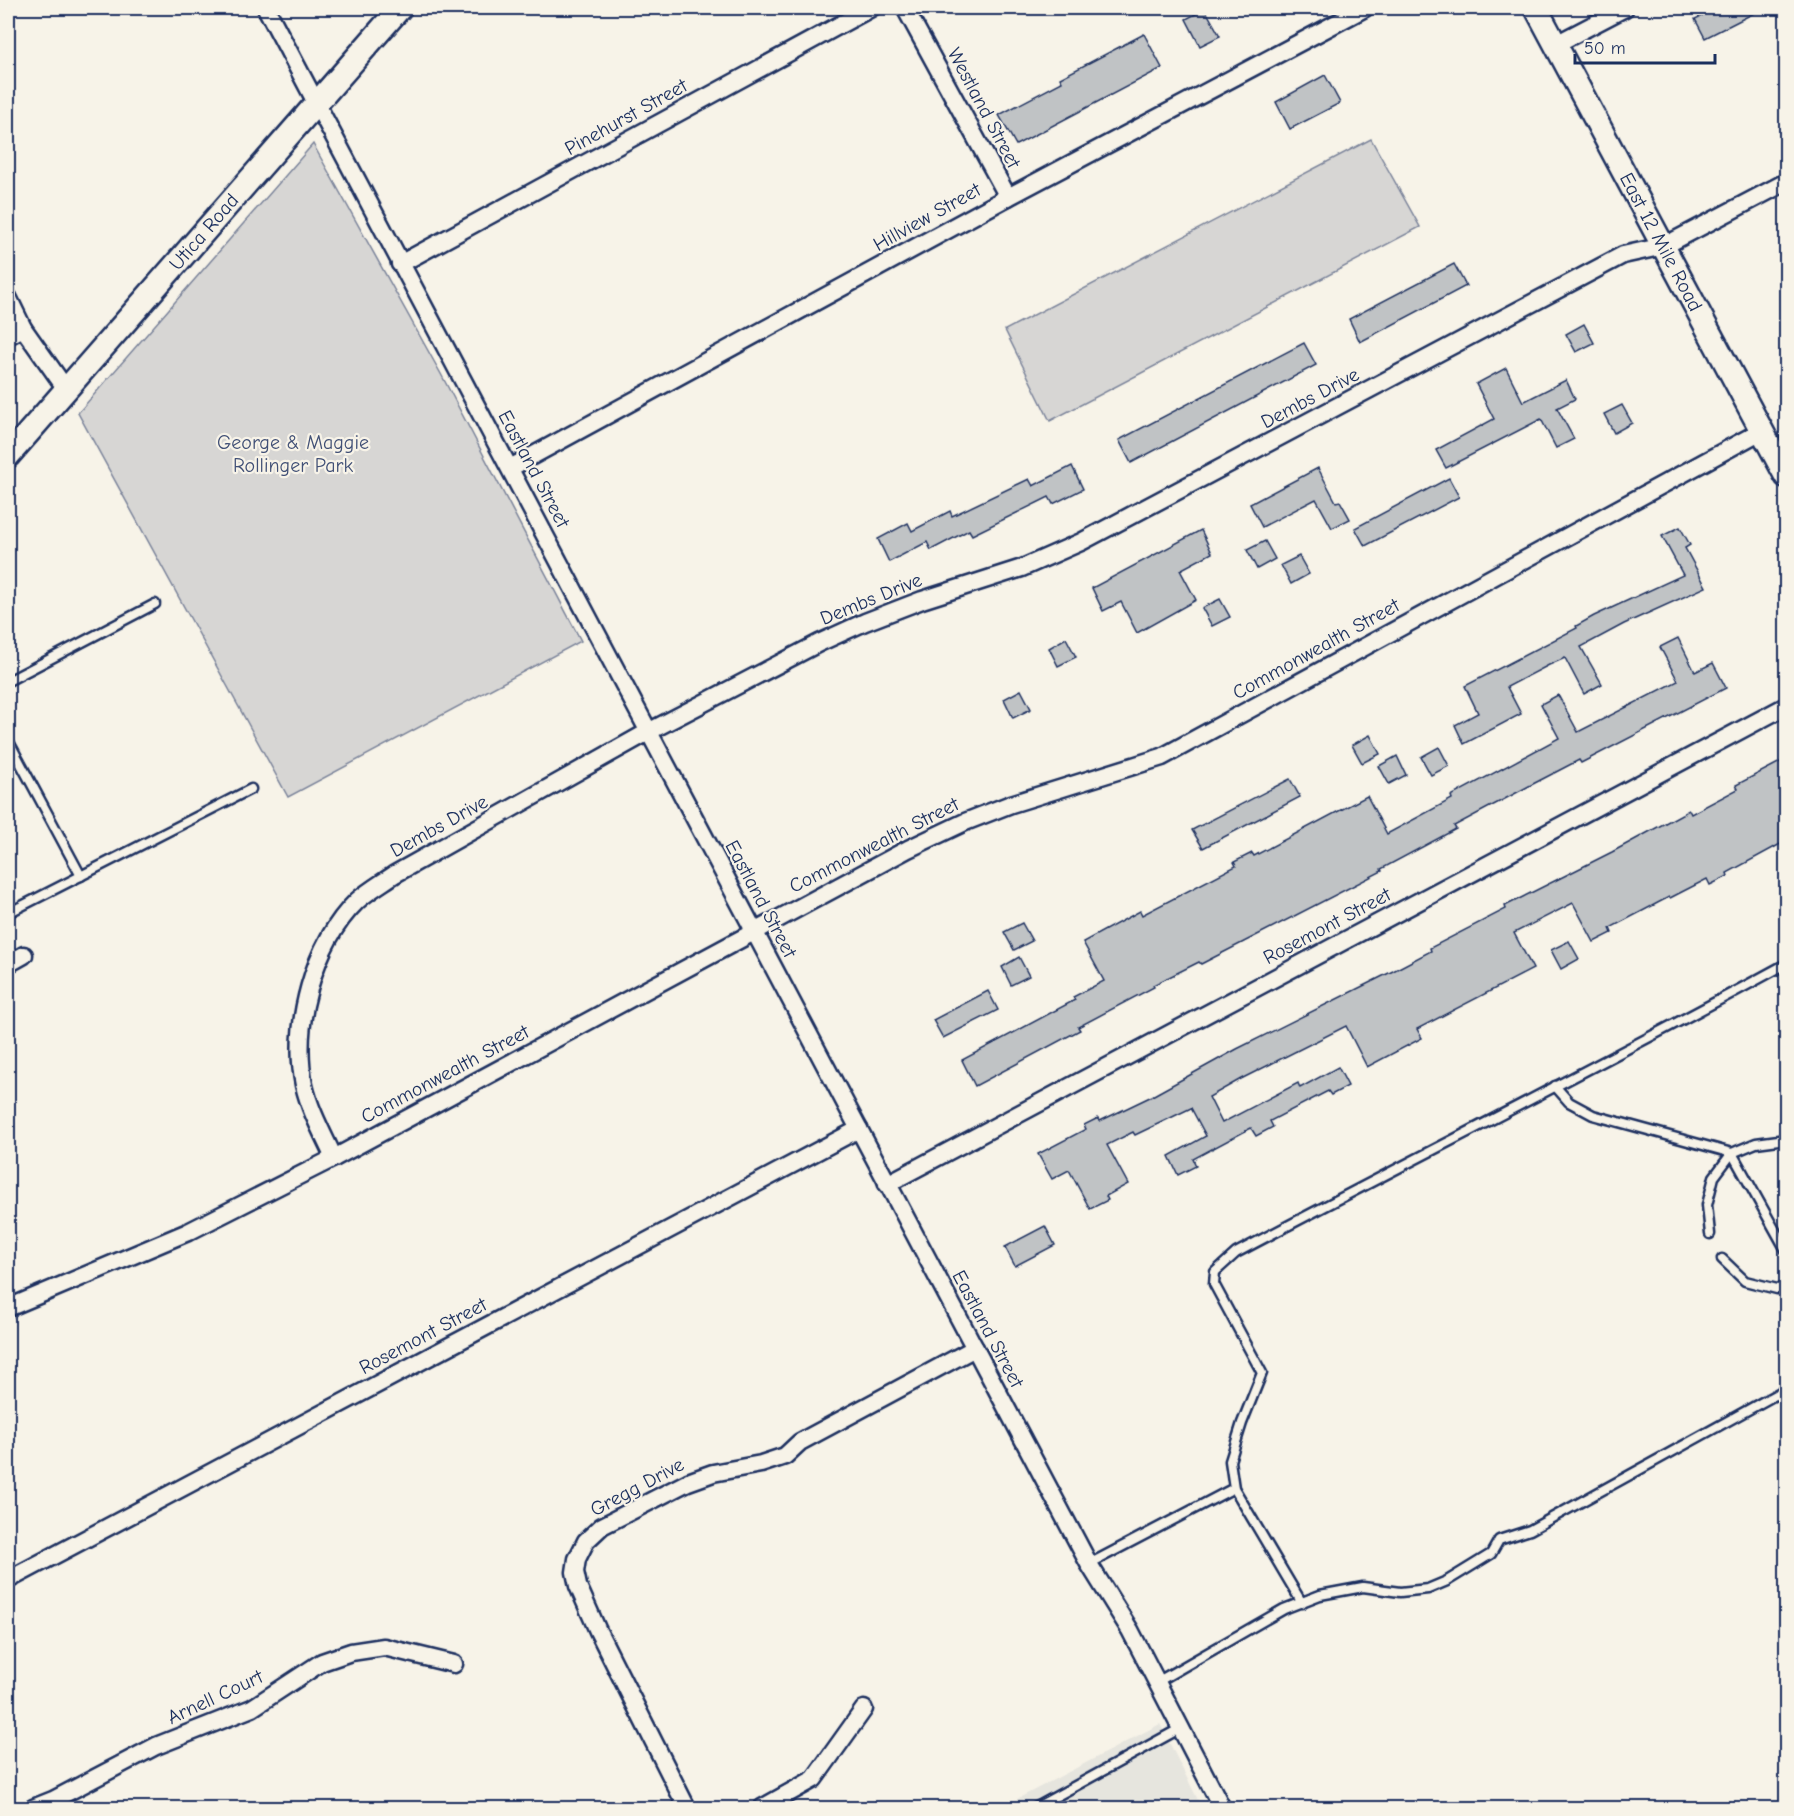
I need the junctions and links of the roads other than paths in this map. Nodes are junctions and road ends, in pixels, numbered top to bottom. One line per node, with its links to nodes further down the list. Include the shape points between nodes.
1 (266, 8): 9 (street, Eastland Street)
2 (400, 8): 9 (main road, Utica Road)
3 (871, 8): 13 (street, Pinehurst Street)
4 (905, 8): 11 (street, Westland Street)
5 (1365, 8): 11 (street, Hillview Street)
6 (1536, 8): 8 (main road, East 12 Mile Road)
7 (1625, 8): 8 (street)
8 (1556, 44): 12 (main road, East 12 Mile Road)
9 (316, 104): 13 (street, Eastland Street); 17 (main road, Utica Road)
10 (1786, 182): 12 (street, Dembs Drive)
11 (1008, 197): 20 (street, Hillview Street)
12 (1664, 246): 18 (main road, East 12 Mile Road); 25 (street, Dembs Drive, via 1623,255 1081,542 1022,568 865,622)
13 (400, 264): 20 (street, Eastland Street)
14 (8, 297): 15 (street)
15 (23, 328): 16 (street); 17 (street)
16 (8, 336)
17 (66, 389): 19 (main road, Utica Road)
18 (1763, 430): 21 (main road, East 12 Mile Road); 30 (street, Commonwealth Street, via 1162,757 965,822)
19 (8, 456)
20 (510, 468): 25 (street, Eastland Street)
21 (1786, 476)
22 (155, 604): 23 (lane)
23 (8, 681)
24 (1786, 706): 39 (street, Rosemont Street)
25 (648, 732): 30 (street, Eastland Street); 38 (street, Dembs Drive, via 395,874 358,900 342,919 324,948 308,989 301,1055 312,1112)
26 (8, 740): 28 (lane)
27 (251, 789): 28 (lane)
28 (81, 876): 29 (lane)
29 (8, 914)
30 (754, 931): 35 (street, Eastland Street); 38 (street, Commonwealth Street)
31 (24, 955): 32 (street)
32 (8, 964)
33 (1786, 964): 34 (lane)
34 (1555, 1086): 37 (lane, via 1569,1102 1593,1115); 47 (lane, via 1236,1253 1215,1272 1214,1284 1262,1374 1230,1461)
35 (859, 1129): 39 (street, Eastland Street); 49 (street, Rosemont Street)
36 (1786, 1139): 37 (lane, via 1756,1143)
37 (1732, 1153): 40 (lane, via 1714,1176 1707,1205); 41 (lane)
38 (334, 1158): 44 (street, Commonwealth Street, via 188,1232)
39 (887, 1184): 45 (street, Eastland Street)
40 (1710, 1234)
41 (1786, 1250)
42 (1722, 1259): 43 (lane, via 1745,1281)
43 (1786, 1288)
44 (8, 1308)
45 (975, 1348): 48 (street, Eastland Street); 56 (street, Gregg Drive, via 800,1442 785,1456 688,1482 602,1526 586,1541 577,1559 578,1586)
46 (1786, 1389): 50 (lane, via 1530,1530 1499,1539 1491,1554 1447,1581 1428,1589 1400,1592 1363,1587)
47 (1234, 1488): 48 (lane); 50 (lane)
48 (1089, 1564): 52 (street, Eastland Street)
49 (8, 1580)
50 (1302, 1603): 52 (lane, via 1284,1609)
51 (454, 1664): 55 (street, Arnell Court, via 384,1647 351,1652 322,1662 252,1708 156,1746)
52 (1157, 1682): 54 (street, Eastland Street)
53 (864, 1708): 57 (street, via 814,1779)
54 (1181, 1728): 58 (lane); 59 (street, Eastland Street)
55 (33, 1809)
56 (687, 1809)
57 (762, 1809)
58 (1035, 1809)
59 (1222, 1809)

